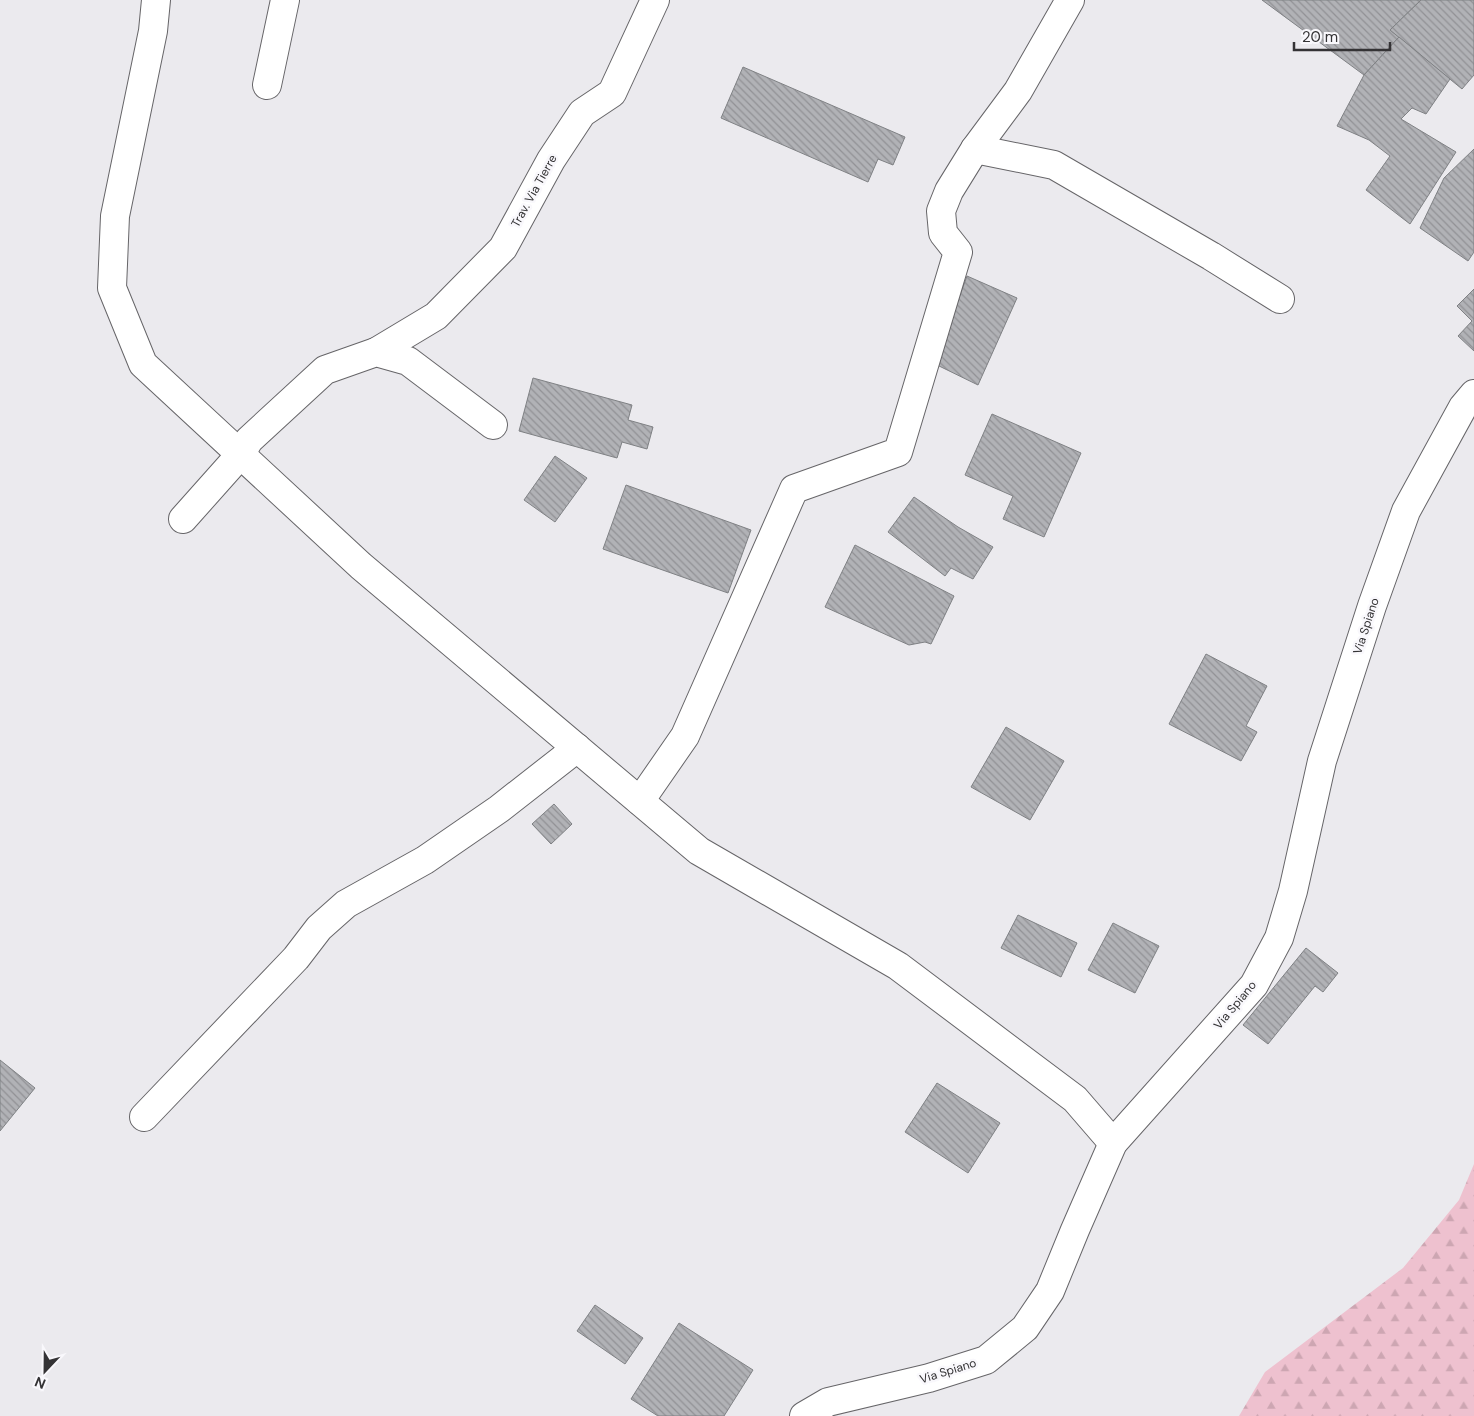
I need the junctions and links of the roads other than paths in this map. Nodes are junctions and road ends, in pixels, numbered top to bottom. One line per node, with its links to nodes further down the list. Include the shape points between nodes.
1 (156, 0): 11 (street, via 153,31 115,216 112,288 143,364)
2 (285, 0): 5 (street)
3 (655, 0): 8 (street, Trav. Via Tierre, via 612,93 582,113 551,160 503,248 436,316)
4 (1070, 0): 6 (street, via 1018,91)
5 (267, 85)
6 (975, 150): 7 (street, via 1054,165); 14 (street, via 948,191 942,211 943,233 958,252 898,452 794,489 685,736)
7 (1280, 299)
8 (376, 352): 10 (street, via 408,361); 11 (street, Trav. Via Tierre, via 325,370 249,440)
9 (1474, 394): 16 (street, Via Spiano, via 1463,407 1406,511 1378,588 1322,761 1293,891 1279,938 1254,985)
10 (493, 425)
11 (240, 455): 12 (street, Trav. Via Tierre); 13 (street, via 361,566)
12 (183, 519)
13 (577, 748): 14 (street); 15 (street, via 425,860 346,904 319,928 296,958)
14 (640, 801): 16 (street, via 699,851 898,966 1075,1099)
15 (144, 1117)
16 (1114, 1143): 17 (street, Via Spiano, via 1050,1291 1025,1328 986,1360 828,1402)
17 (804, 1416)

